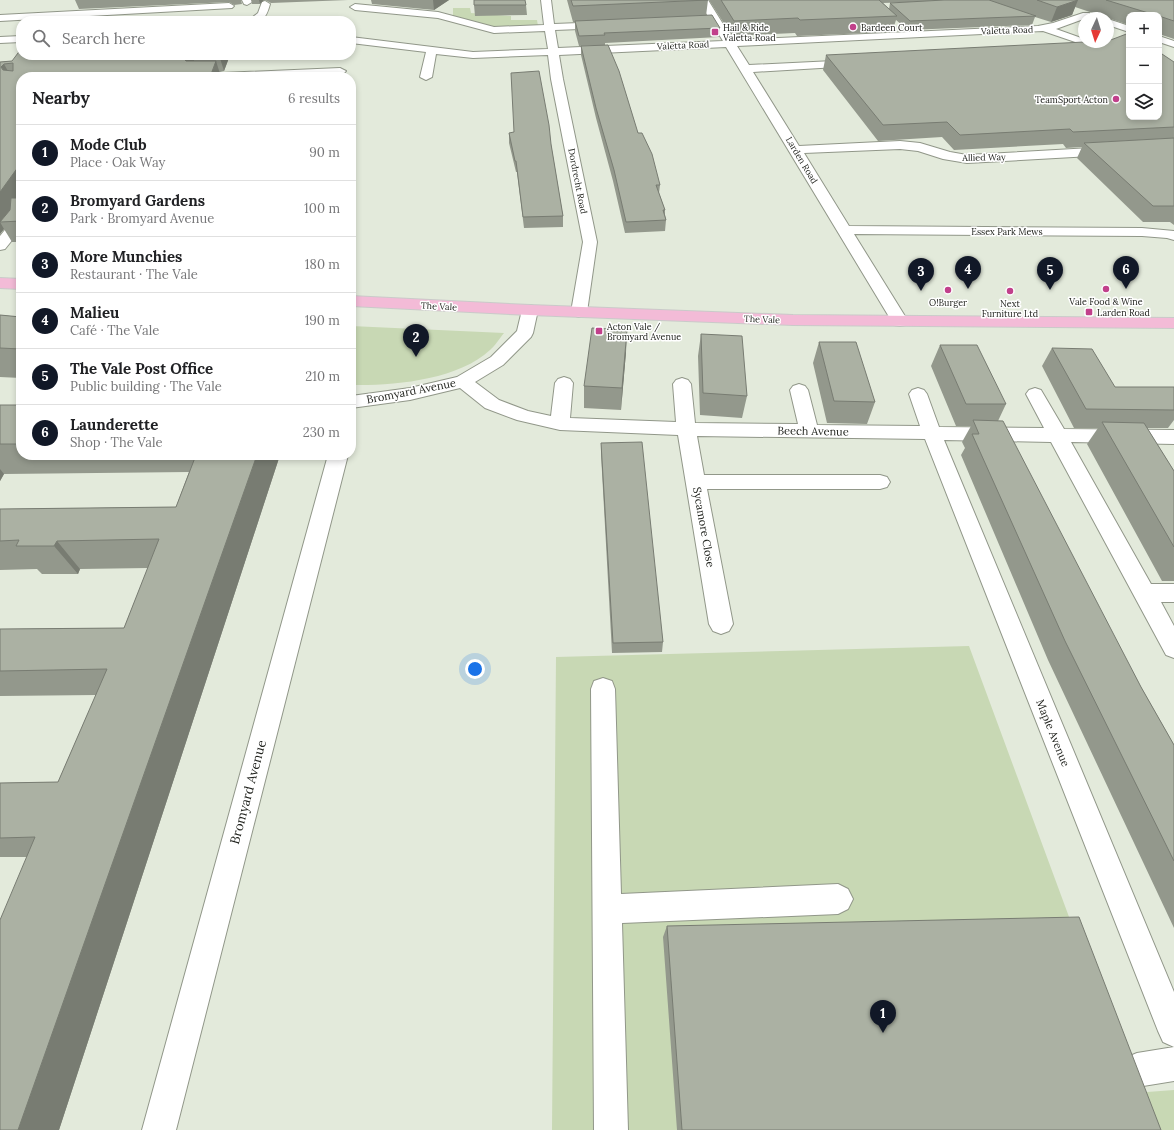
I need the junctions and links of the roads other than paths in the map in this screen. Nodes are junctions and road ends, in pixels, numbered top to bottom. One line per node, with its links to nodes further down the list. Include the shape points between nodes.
1 (546, 0): 24 (street, Dordrecht Road)
2 (703, 0): 19 (street, Larden Road)
3 (400, 1): 5 (street)
4 (265, 4): 13 (street)
5 (385, 4): 8 (street); 16 (street); 24 (street, via 494,30)
6 (16, 6): 15 (street)
7 (229, 6): 10 (street)
8 (355, 7)
9 (1072, 11): 11 (street)
10 (76, 13): 12 (street)
11 (1078, 13)
12 (33, 16)
13 (259, 16)
14 (16, 17): 15 (street)
15 (5, 18): 27 (street)
16 (374, 19)
17 (1030, 19): 25 (street)
18 (704, 20): 19 (street)
19 (716, 20): 34 (street, Larden Road)
20 (1078, 20): 25 (street, Valetta Road)
21 (617, 24): 24 (street)
22 (892, 24): 28 (street)
23 (1114, 24): 26 (street)
24 (550, 27): 37 (street, Dordrecht Road)
25 (1048, 27): 28 (street, Valetta Road); 33 (street)
26 (1126, 28)
27 (0, 29)
28 (904, 35): 34 (street, Valetta Road)
29 (356, 37): 36 (street, Valetta Road)
30 (16, 39): 31 (street)
31 (0, 40)
32 (1162, 40): 35 (street)
33 (1078, 42)
34 (729, 43): 37 (street, Valetta Road); 40 (street, Larden Road)
35 (1174, 44)
36 (432, 50): 37 (street, Valetta Road, via 480,55); 42 (street)
37 (552, 51): 51 (street, Dordrecht Road, via 590,242)
38 (864, 62): 40 (street)
39 (340, 69): 41 (street)
40 (744, 69): 43 (street, Larden Road)
41 (287, 72)
42 (426, 76)
43 (796, 150): 44 (street, Allied Way, via 900,145 920,147 967,159); 46 (street, Larden Road)
44 (1118, 150)
45 (16, 225): 48 (street)
46 (845, 230): 47 (street, Essex Park Mews, via 993,226 1142,228); 52 (street, Larden Road)
47 (1171, 235)
48 (0, 246)
49 (356, 302): 50 (main road, The Vale)
50 (530, 310): 51 (main road, The Vale); 54 (street, Bromyard Avenue, via 525,333 497,361)
51 (579, 312): 52 (main road, The Vale)
52 (900, 321): 53 (main road, The Vale)
53 (1174, 323)
54 (463, 381): 60 (street, Bromyard Avenue); 61 (street, Beech Avenue, via 492,404 524,416)
55 (564, 383): 61 (street)
56 (682, 384): 62 (street, Sycamore Close)
57 (799, 390): 63 (street)
58 (918, 394): 64 (street, Maple Avenue)
59 (1035, 394): 65 (street)
60 (356, 403)
61 (560, 424): 62 (street, Beech Avenue)
62 (686, 429): 63 (street, Beech Avenue); 68 (street, Sycamore Close)
63 (809, 431): 64 (street, Beech Avenue)
64 (932, 434): 65 (street, Beech Avenue); 77 (street, Maple Avenue)
65 (1056, 436): 66 (street, Beech Avenue); 70 (street)
66 (1174, 437)
67 (337, 460): 80 (street, Bromyard Avenue)
68 (696, 482): 69 (street); 72 (street, Sycamore Close)
69 (880, 482)
70 (1144, 593): 71 (street); 73 (street)
71 (1174, 593)
72 (721, 624)
73 (1174, 648)
74 (603, 689): 76 (street)
75 (838, 900): 76 (street)
76 (607, 909): 81 (street)
77 (1174, 1031)
78 (1174, 1064): 79 (street)
79 (1137, 1070)
80 (159, 1130)
81 (611, 1130)

